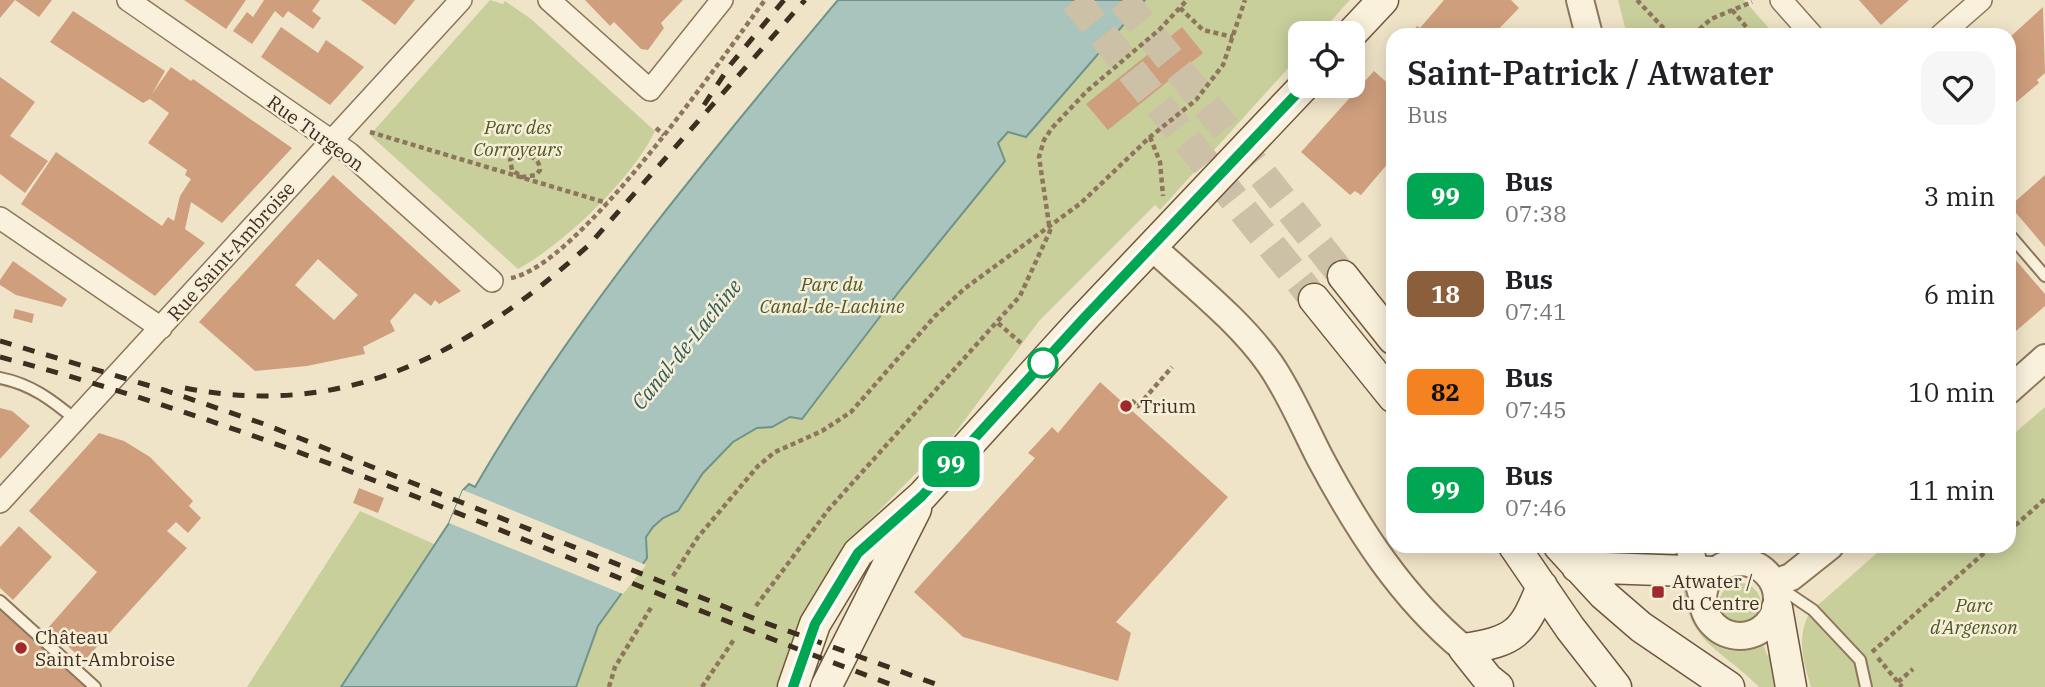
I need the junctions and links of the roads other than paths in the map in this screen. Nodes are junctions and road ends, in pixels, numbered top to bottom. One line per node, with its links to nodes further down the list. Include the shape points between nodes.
1 (128, 0): 14 (street, Rue Turgeon)
2 (461, 0): 14 (street, Rue Saint-Ambroise)
3 (549, 0): 4 (street, via 650,90)
4 (722, 0)
5 (1383, 0): 9 (main road)
6 (1580, 0): 10 (street)
7 (1781, 0): 11 (street)
8 (1981, 0): 12 (street)
9 (1363, 21)
10 (1587, 28)
11 (1806, 28)
12 (1949, 28)
13 (1293, 98): 17 (main road)
14 (331, 141): 20 (street, Rue Turgeon); 22 (street, Rue Saint-Ambroise)
15 (0, 218): 22 (street)
16 (2016, 242): 19 (lane)
17 (1152, 247): 29 (main road); 39 (street, via 1261,351 1376,552 1419,607)
18 (1343, 276): 23 (main road)
19 (2045, 276)
20 (492, 281)
21 (1314, 299): 27 (main road)
22 (161, 328): 28 (street, Rue Saint-Ambroise)
23 (1386, 330)
24 (2045, 358): 26 (street)
25 (0, 378): 28 (lane, via 44,395)
26 (2016, 384)
27 (1386, 388)
28 (76, 420): 30 (street, Rue Saint-Ambroise)
29 (922, 496): 42 (main road, via 849,565 805,645); 43 (main road)
30 (0, 502)
31 (1519, 553): 36 (main road)
32 (1821, 553): 37 (street)
33 (1739, 554): 35 (street, via 1726,565); 37 (street, via 1759,567)
34 (1568, 557): 35 (main road, via 1662,570); 46 (main road, via 1641,627)
35 (1697, 566): 37 (street, via 1711,622 1734,636 1761,630)
36 (1542, 586): 39 (main road, via 1531,615 1515,636); 45 (main road)
37 (1775, 596): 47 (main road); 48 (lane, via 1813,610 1860,660)
38 (0, 600): 40 (lane)
39 (1464, 649): 44 (main road)
40 (95, 687): 41 (lane)
41 (101, 687)
42 (793, 687)
43 (826, 687)
44 (1498, 687)
45 (1616, 687)
46 (1729, 687)
47 (1791, 687)
48 (1866, 687)

